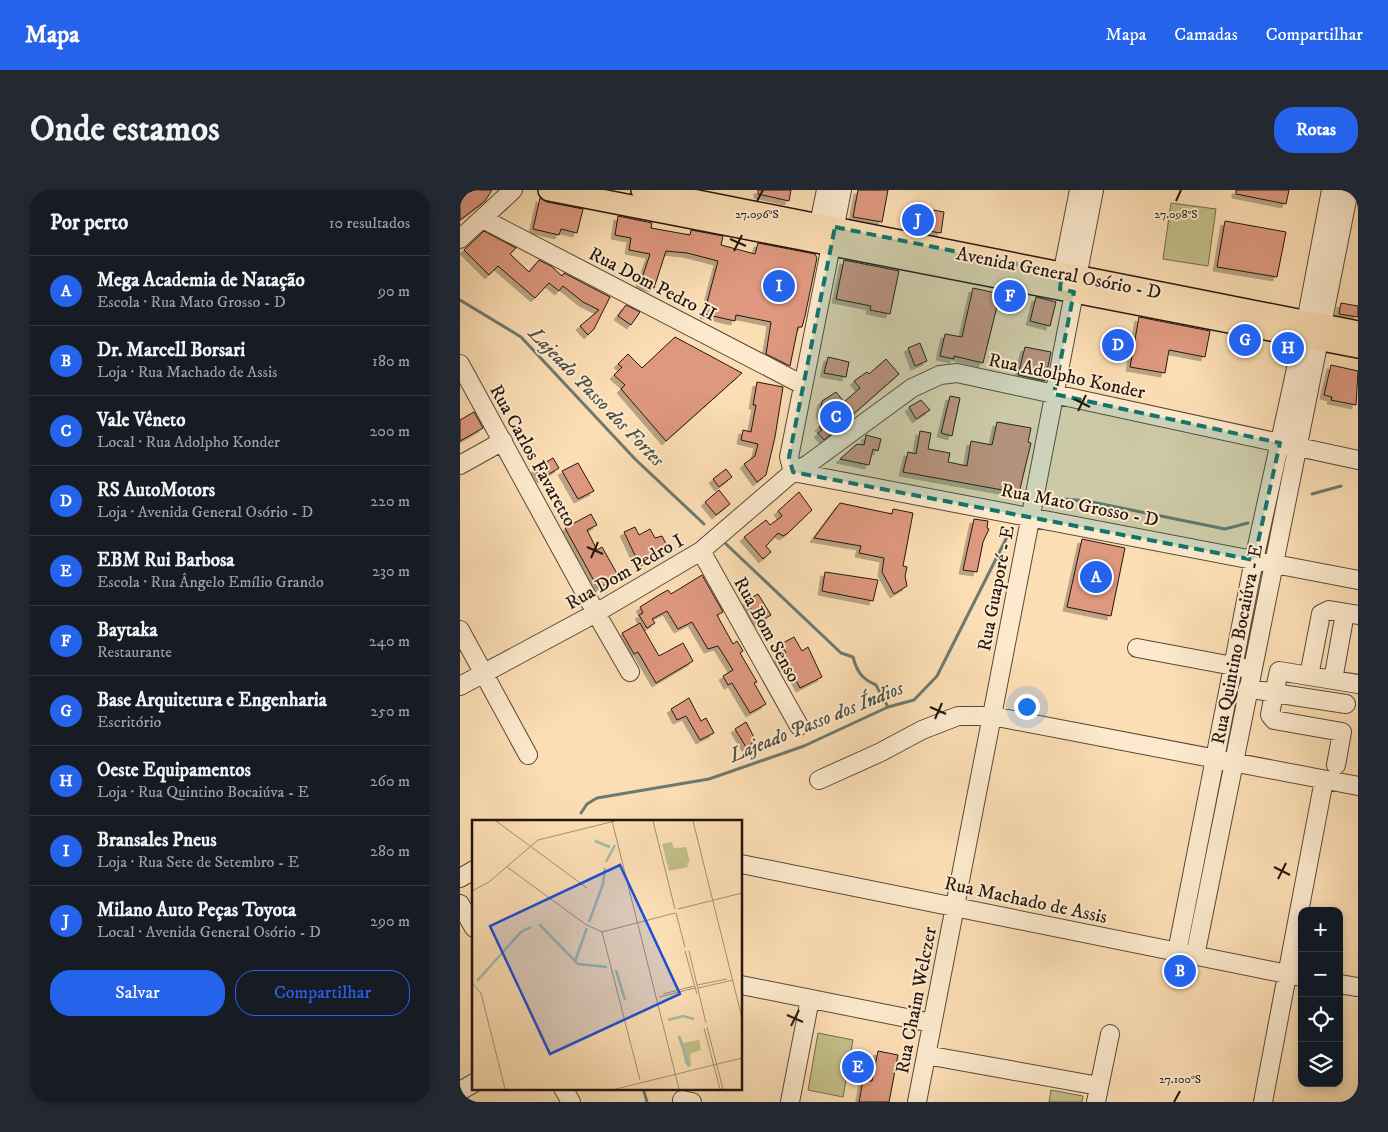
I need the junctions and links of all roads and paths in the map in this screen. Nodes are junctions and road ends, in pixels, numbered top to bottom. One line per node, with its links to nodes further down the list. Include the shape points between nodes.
1 (513, 190): 10 (street)
2 (550, 190): 11 (main road, Avenida General Osório - D)
3 (642, 190): 11 (main road, Avenida General Osório - D)
4 (826, 190): 11 (street)
5 (842, 190): 11 (street)
6 (1079, 190): 14 (street, Rua Guaporé - E)
7 (1094, 190): 14 (street, Rua Guaporé - E)
8 (1331, 190): 12 (street, Rua Quintino Bocaiúva - E)
9 (1349, 190): 12 (street, Rua Quintino Bocaiúva - E)
10 (482, 218): 13 (street); 19 (street, Rua Dom Pedro II)
11 (828, 232): 14 (main road, Avenida General Osório - D); 19 (street)
12 (1331, 236): 15 (street, Rua Quintino Bocaiúva - E)
13 (460, 239)
14 (1068, 283): 15 (main road, Avenida General Osório - D); 20 (street, Rua Guaporé - E)
15 (1312, 331): 16 (main road, Avenida General Osório - D); 17 (main road, Avenida General Osório - D); 22 (street, Rua Quintino Bocaiúva - E); 23 (street, Rua Quintino Bocaiúva - E)
16 (1358, 332)
17 (1358, 348)
18 (460, 364): 21 (street, Rua Carlos Favaretto)
19 (804, 385): 26 (street, via 789,457)
20 (1054, 394): 22 (street, Rua Adolpho Konder); 26 (street, Rua Adolpho Konder, via 957,373 940,375 912,388); 27 (street, Rua Guaporé - E)
21 (503, 441): 25 (street); 32 (street, Rua Carlos Favaretto)
22 (1280, 443): 23 (street, Rua Adolpho Konder); 29 (street, Rua Quintino Bocaiúva - E)
23 (1297, 446): 24 (street, Rua Adolpho Konder); 30 (street, Rua Quintino Bocaiúva - E)
24 (1358, 460)
25 (460, 465)
26 (793, 472): 27 (street, Rua Mato Grosso - D); 28 (street, Rua Dom Pedro I)
27 (1030, 516): 29 (street, Rua Mato Grosso - D); 47 (street, Rua Guaporé - E)
28 (701, 551): 32 (street, Rua Dom Pedro I); 48 (street, Rua Bom Senso)
29 (1254, 560): 30 (street, Rua Mato Grosso - D); 36 (street, Rua Quintino Bocaiúva - E)
30 (1273, 564): 31 (street, Rua Mato Grosso - D); 37 (street, Rua Quintino Bocaiúva - E)
31 (1358, 580)
32 (596, 613): 38 (street, Rua Carlos Favaretto); 39 (street, Rua Dom Pedro I)
33 (1352, 614): 40 (street, via 1329,610 1321,614); 41 (street)
34 (460, 630): 39 (street)
35 (1137, 648): 36 (street)
36 (1233, 666): 37 (street); 51 (street, Rua Quintino Bocaiúva - E)
37 (1252, 670): 44 (street, Rua Quintino Bocaiúva - E)
38 (630, 672)
39 (484, 673): 43 (street, Rua Dom Pedro I); 50 (street)
40 (1309, 676): 41 (street); 45 (street, via 1279,671)
41 (1333, 680): 42 (street)
42 (1354, 683): 46 (street)
43 (460, 686)
44 (1248, 688): 45 (street); 52 (street, Rua Quintino Bocaiúva - E)
45 (1274, 693): 46 (street); 49 (street, via 1270,715 1274,720)
46 (1346, 704): 49 (street)
47 (992, 716): 51 (street); 54 (street, via 958,716); 63 (street, Rua Guaporé - E)
48 (799, 726)
49 (1342, 732): 53 (street)
50 (528, 755)
51 (1215, 759): 52 (street); 57 (street, Rua Quintino Bocaiúva - E)
52 (1234, 762): 55 (street); 58 (street, Rua Quintino Bocaiúva - E)
53 (1336, 765)
54 (820, 780)
55 (1324, 780): 56 (street); 67 (street)
56 (1358, 786)
57 (1197, 852): 58 (street); 65 (street, Rua Quintino Bocaiúva - E)
58 (1215, 856): 66 (street, Rua Quintino Bocaiúva - E)
59 (742, 864): 63 (street, Rua Machado de Assis)
60 (472, 871): 61 (street)
61 (460, 878)
62 (460, 904): 64 (street)
63 (956, 906): 65 (street, Rua Machado de Assis); 72 (street, Rua Chaim Welczer)
64 (472, 925)
65 (1177, 952): 66 (street, Rua Machado de Assis)
66 (1195, 956): 67 (street, Rua Machado de Assis)
67 (1294, 976): 82 (street)
68 (742, 985): 71 (street)
69 (1343, 985): 70 (street)
70 (1358, 987)
71 (810, 999): 72 (street); 80 (street)
72 (932, 1023): 74 (street, Rua Chaim Welczer)
73 (1110, 1034): 78 (street)
74 (926, 1055): 78 (street); 81 (street, Rua Chaim Welczer)
75 (472, 1084): 77 (street)
76 (564, 1090): 79 (street)
77 (460, 1091)
78 (1097, 1094)
79 (571, 1102)
80 (790, 1102)
81 (917, 1102)
82 (1263, 1102)

